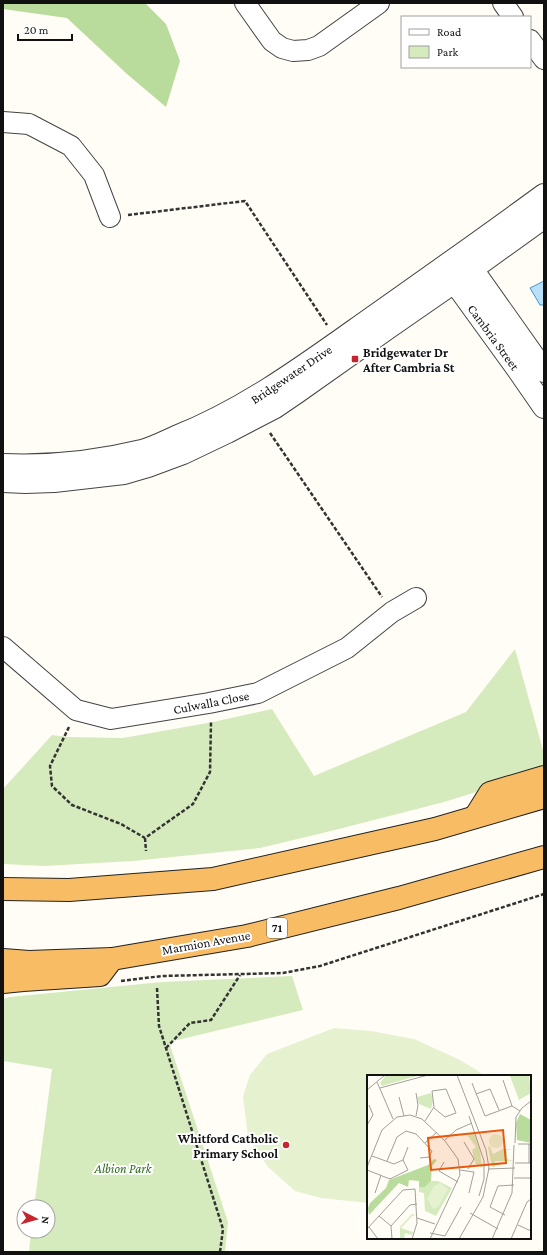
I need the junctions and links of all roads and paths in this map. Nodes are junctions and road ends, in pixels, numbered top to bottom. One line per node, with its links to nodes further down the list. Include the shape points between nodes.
1 (245, 3): 2 (street, via 272,41 282,48 293,50 308,50 319,46)
2 (379, 3)
3 (503, 3): 4 (street)
4 (512, 16)
5 (531, 41): 6 (street)
6 (544, 58)
7 (3, 122): 9 (street, via 29,124 71,146 94,175)
8 (544, 196): 11 (street, Bridgewater Drive)
9 (110, 217): 13 (path, via 245,200)
10 (544, 217): 11 (street, Bridgewater Drive)
11 (467, 262): 12 (street, Bridgewater Drive); 14 (street, Cambria Street)
12 (449, 275): 13 (street, Bridgewater Drive); 15 (street, Cambria Street); 16 (street, Bridgewater Drive, via 297,392)
13 (339, 342): 17 (street, Bridgewater Drive, via 249,402 190,432 143,451 72,463)
14 (544, 371)
15 (544, 407)
16 (258, 416): 18 (street, Bridgewater Drive, via 183,453 124,473 54,481); 20 (path)
17 (3, 465)
18 (3, 481)
19 (416, 598): 20 (street, Culwalla Close)
20 (392, 612): 22 (street, Culwalla Close, via 347,648 272,686 258,692)
21 (3, 647): 23 (street, Culwalla Close)
22 (209, 703): 23 (street, Culwalla Close, via 111,719); 27 (path, via 210,772 193,804)
23 (76, 710): 27 (path, via 50,766 52,786 72,805 121,824)
24 (544, 777): 26 (highway, via 490,793)
25 (544, 797): 26 (highway)
26 (475, 817): 30 (highway, via 435,829 213,879 69,890)
27 (145, 838): 28 (path)
28 (146, 851)
29 (544, 857): 32 (highway, Marmion Avenue / 71, via 399,898 254,934)
30 (3, 889)
31 (544, 894): 34 (path, via 320,966 284,974)
32 (112, 959): 33 (highway, Marmion Avenue / 71, via 29,962); 36 (highway, via 100,975)
33 (3, 960)
34 (240, 975): 35 (path, via 162,976); 38 (path, via 211,1020 190,1022)
35 (117, 981)
36 (3, 982)
37 (157, 988): 38 (path, via 159,1026)
38 (166, 1048): 39 (path, via 223,1229)
39 (220, 1252)

